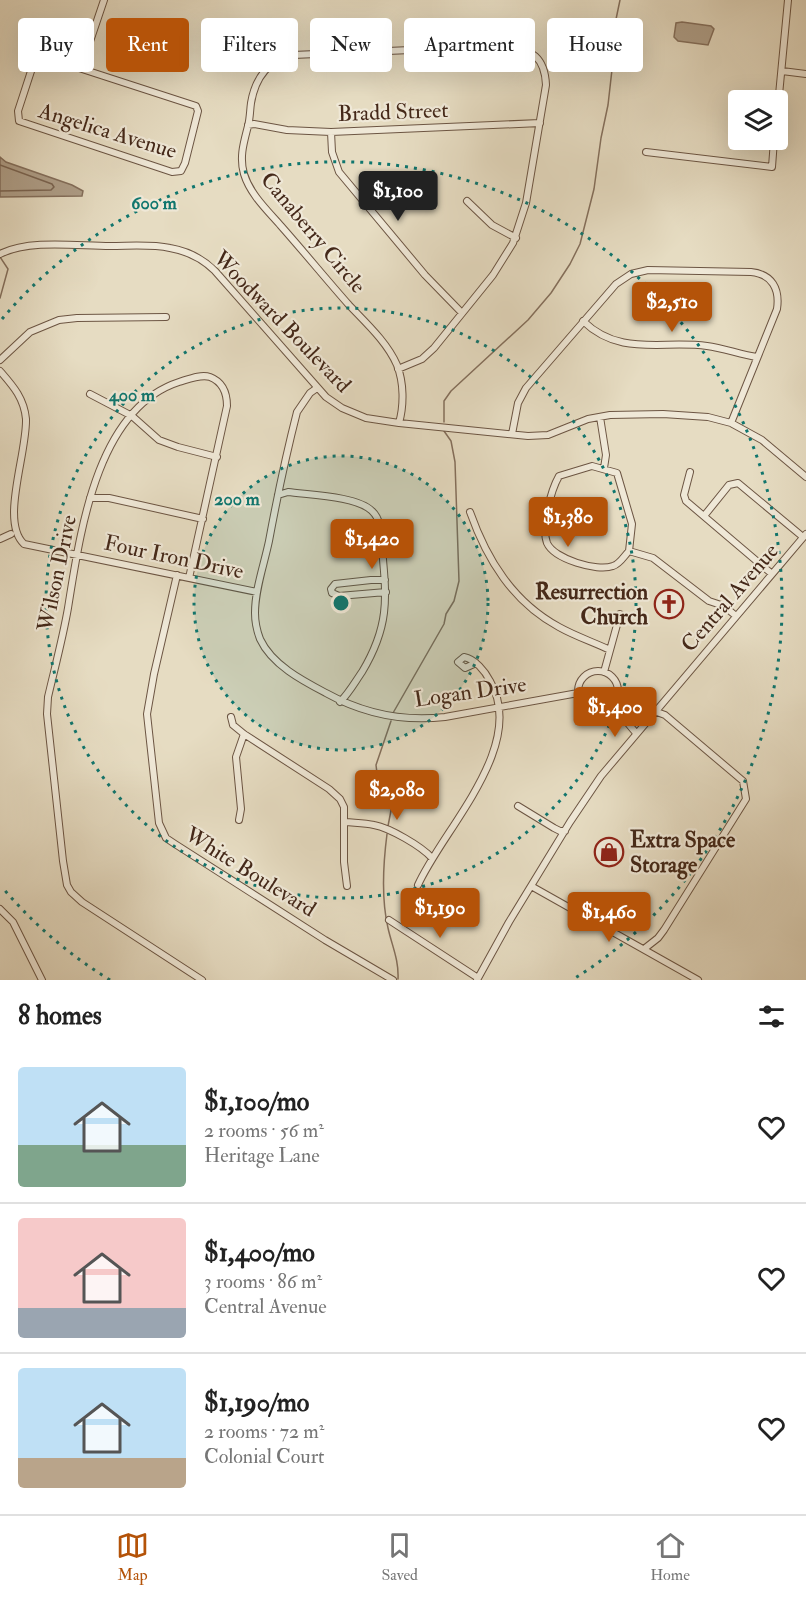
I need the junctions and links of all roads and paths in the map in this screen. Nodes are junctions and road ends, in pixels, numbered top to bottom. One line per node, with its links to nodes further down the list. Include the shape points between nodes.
1 (104, 0): 3 (street)
2 (788, 0): 5 (street)
3 (94, 30)
4 (81, 68): 4 (street, Angelica Avenue, via 42,56 35,59 18,111 19,121 181,171 198,111 196,106)
5 (782, 71): 6 (street); 7 (street)
6 (806, 74)
7 (780, 90)
8 (540, 123): 9 (street, Canaberry Circle, via 546,85 543,66 524,48 505,46 286,57 267,68 257,83); 10 (street, Bradd Street); 14 (street, Canaberry Circle)
9 (248, 125): 10 (street, Bradd Street); 21 (street, Canaberry Circle, via 242,161 249,186 383,343)
10 (331, 132): 16 (street, via 339,172)
11 (773, 150): 12 (street, via 771,167)
12 (646, 152)
13 (467, 201): 14 (street, via 492,225)
14 (516, 238): 16 (street, Canaberry Circle)
15 (0, 254): 23 (street, Woodward Boulevard, via 20,247 75,245 163,246 185,252 215,271)
16 (462, 313): 21 (street, Canaberry Circle, via 426,356)
17 (166, 318): 20 (street, via 54,321 26,335)
18 (583, 321): 19 (street, via 602,336 626,344 706,345); 19 (street, via 616,284 636,272 757,272 772,280 778,296 777,309); 29 (street, via 522,393)
19 (757, 357): 28 (street)
20 (0, 360)
21 (398, 369): 27 (street, Canaberry Circle, via 402,396)
22 (0, 371): 34 (street, via 18,392 26,419)
23 (317, 388): 27 (street, Woodward Boulevard, via 353,414); 35 (street, Logan Drive, via 297,412)
24 (90, 394): 25 (street)
25 (132, 416): 30 (street, via 159,440); 30 (street, Wilson Drive, via 151,396 172,384 204,376 217,380 227,401); 36 (street, Wilson Drive, via 104,456)
26 (600, 417): 28 (street, Woodward Boulevard, via 693,415); 29 (street, Woodward Boulevard, via 549,435); 31 (street, via 606,455)
27 (399, 423): 29 (street, Woodward Boulevard)
28 (731, 423): 33 (street, Woodward Boulevard, via 762,440)
29 (512, 434)
30 (217, 457): 39 (street, Wilson Drive)
31 (604, 468): 44 (street, via 620,478 632,524); 44 (street, via 588,466 559,476 545,524 546,541 559,557 597,567 616,565)
32 (690, 472): 38 (street, via 684,498)
33 (806, 477)
34 (10, 478)
35 (279, 495): 49 (street, via 288,492 351,501 373,511 381,534); 50 (street, Logan Drive)
36 (90, 498): 39 (street, via 109,498); 45 (street, Wilson Drive)
37 (470, 512): 54 (street, via 490,560 516,593 556,626)
38 (704, 516): 42 (street, via 729,485 738,483); 46 (street)
39 (203, 519): 48 (street, Wilson Drive)
40 (6, 527): 41 (street, Four Iron Drive)
41 (11, 534): 43 (street); 45 (street, Four Iron Drive, via 24,544)
42 (805, 535): 46 (street, Central Avenue)
43 (0, 539)
44 (629, 551): 53 (street, via 653,558 709,601)
45 (78, 555): 47 (street, Four Iron Drive); 80 (street, Wilson Drive, via 47,706 65,878 71,892 88,908)
46 (772, 574): 53 (street, Central Avenue)
47 (177, 575): 48 (street, Four Iron Drive); 81 (street, White Boulevard, via 147,714 163,834)
48 (189, 578): 50 (street, Four Iron Drive)
49 (386, 580): 51 (street); 51 (street, via 335,584 331,589 339,596)
50 (257, 592): 59 (street, Logan Drive, via 256,624 267,651 286,668)
51 (386, 592): 59 (street, via 377,645)
52 (620, 614): 54 (street)
53 (736, 616): 62 (street, Central Avenue)
54 (610, 650): 56 (street)
55 (476, 663): 60 (street, via 493,687)
56 (604, 672): 57 (street, via 584,676); 58 (street, via 617,684)
57 (578, 693): 60 (street, Logan Drive); 61 (street, via 587,708)
58 (616, 698): 61 (street); 64 (street)
59 (340, 702): 60 (street, Logan Drive, via 384,716 411,719)
60 (498, 707): 71 (street, via 498,737 492,758 453,829)
61 (608, 708): 65 (street)
62 (654, 711): 64 (street, Central Avenue); 77 (street, via 665,715 743,781 746,799 664,930)
63 (231, 717): 66 (street, via 233,725)
64 (645, 722): 65 (street, Central Avenue)
65 (636, 733): 70 (street, Central Avenue, via 601,776)
66 (244, 734): 68 (street, via 236,757 241,809); 69 (street, via 334,792 342,803)
67 (518, 806): 70 (street)
68 (238, 820)
69 (345, 822): 71 (street, via 382,827); 73 (street)
70 (565, 831): 74 (street, Central Avenue)
71 (432, 858): 72 (street)
72 (418, 885)
73 (347, 886)
74 (531, 886): 77 (street); 78 (street, Central Avenue)
75 (0, 909): 79 (street, via 13,922)
76 (389, 920): 78 (street)
77 (644, 949): 82 (street)
78 (477, 979)
79 (42, 980)
80 (202, 980)
81 (393, 980)
82 (698, 980)

